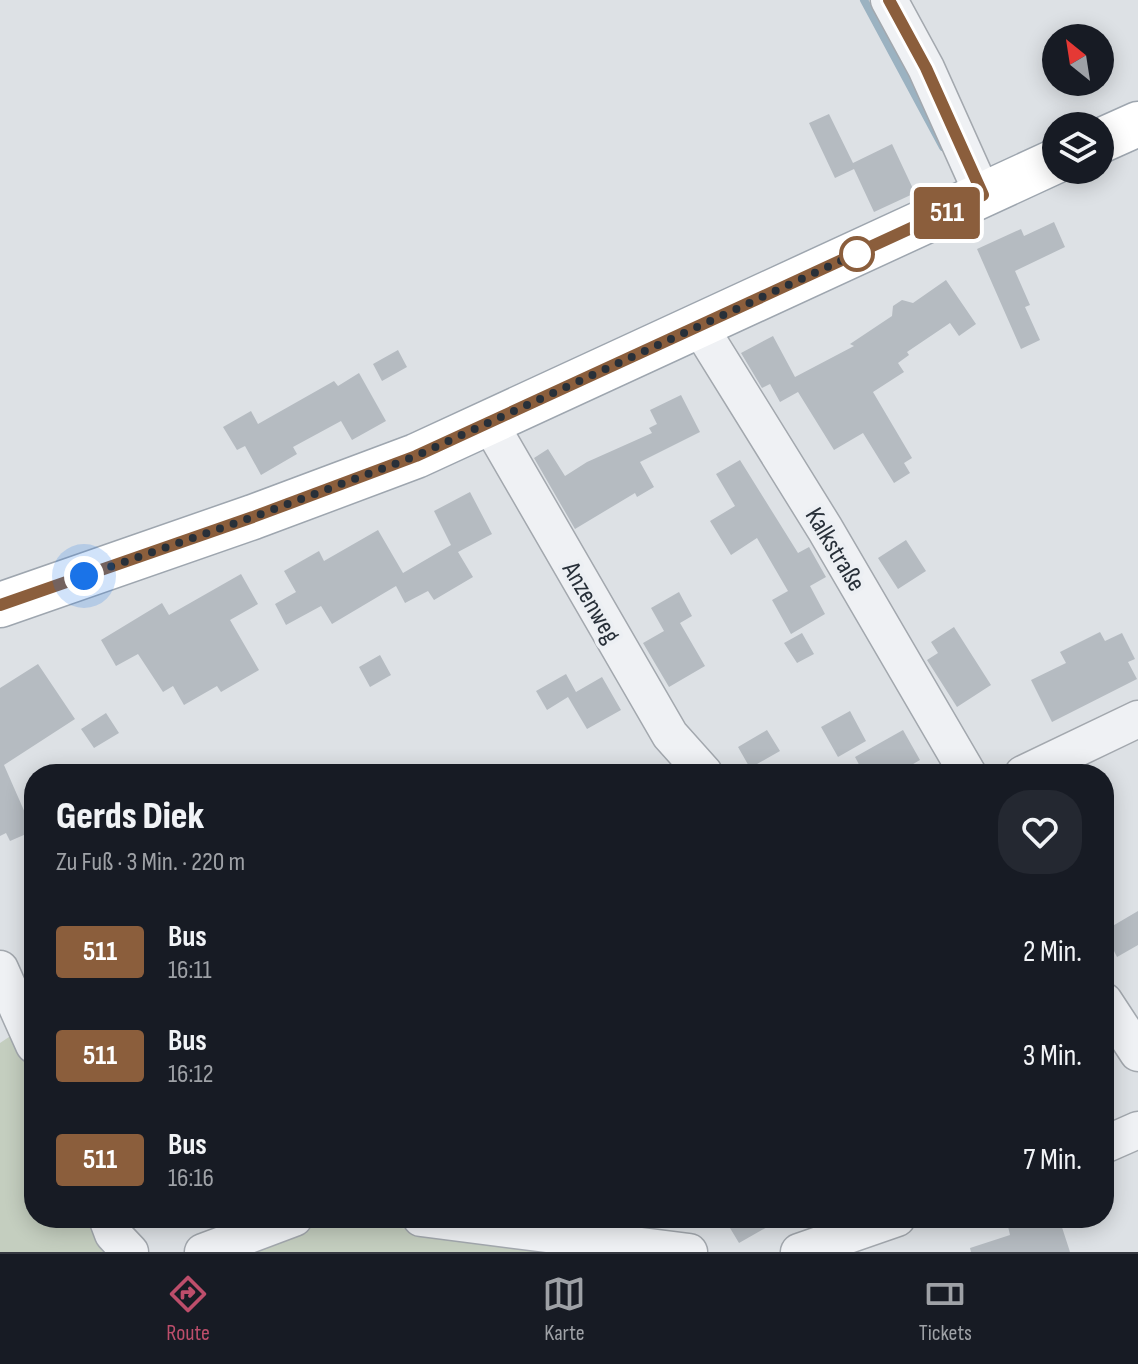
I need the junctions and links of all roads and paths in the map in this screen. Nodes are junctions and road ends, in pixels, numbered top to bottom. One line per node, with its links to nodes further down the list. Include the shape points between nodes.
1 (889, 0): 5 (street)
2 (1138, 124): 3 (main road)
3 (1114, 135)
4 (1042, 170): 5 (main road)
5 (987, 204): 6 (main road)
6 (699, 326): 7 (main road); 11 (street, Kalkstraße)
7 (490, 424): 8 (main road, via 253,517); 10 (street, Anzenweg, via 670,735)
8 (0, 605)
9 (1138, 719): 12 (street)
10 (696, 764)
11 (962, 764)
12 (1044, 764)
13 (3, 989): 15 (street)
14 (1114, 1016): 16 (street)
15 (24, 1027)
16 (1138, 1053)
17 (1138, 1130): 18 (street)
18 (1114, 1141)
19 (111, 1228): 23 (street)
20 (267, 1228): 24 (street)
21 (500, 1228): 25 (street)
22 (868, 1228): 26 (street)
23 (130, 1252)
24 (203, 1252)
25 (689, 1252)
26 (799, 1252)

